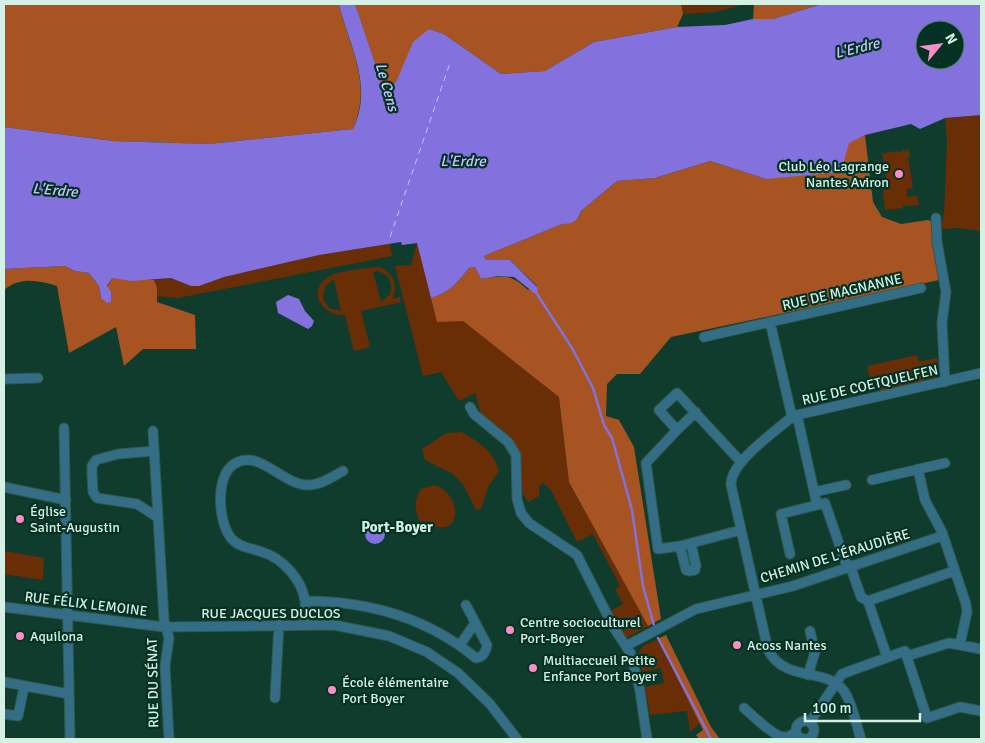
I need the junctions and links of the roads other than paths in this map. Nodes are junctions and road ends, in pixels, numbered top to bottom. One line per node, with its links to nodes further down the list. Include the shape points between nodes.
1 (936, 218): 8 (street, via 946,292 942,316)
2 (920, 288): 3 (street, RUE DE MAGNANNE)
3 (770, 322): 4 (street, RUE DE MAGNANNE); 11 (street, RUE DE MAGNANNE)
4 (704, 338)
5 (981, 373): 8 (street, RUE DE COETQUELFEN)
6 (38, 378): 7 (street)
7 (4, 379)
8 (945, 382): 11 (street, RUE DE COETQUELFEN)
9 (470, 407): 47 (street, via 508,442 516,456 516,499 521,513 530,523 577,555)
10 (696, 412): 13 (street); 13 (street, via 677,393 659,410); 16 (street)
11 (795, 416): 16 (street, RUE DE COETQUELFEN); 23 (street, RUE DE MAGNANNE)
12 (64, 428): 24 (street)
13 (677, 430): 30 (street, via 648,458 645,466 656,545 660,550)
14 (152, 432): 15 (street, RUE DU SÉNAT)
15 (154, 451): 26 (street, RUE DU SÉNAT); 26 (street, via 118,454 96,460 92,466 93,492 103,500 137,504)
16 (741, 462): 27 (street, RUE DE COETQUELFEN, via 731,481)
17 (945, 463): 18 (street)
18 (918, 470): 20 (street); 28 (street, via 925,500)
19 (343, 471): 35 (street, via 320,483 306,485 256,461 245,460 230,466 220,484 224,526 232,539 280,561 294,577)
20 (872, 480)
21 (846, 485): 23 (street)
22 (4, 487): 24 (street)
23 (814, 492): 25 (street, RUE DE MAGNANNE)
24 (66, 500): 39 (street)
25 (817, 505): 31 (street, via 782,514); 32 (street, via 826,503)
26 (157, 517): 43 (street, RUE DU SÉNAT)
27 (741, 530): 29 (street); 34 (street, RUE DE COETQUELFEN)
28 (942, 536): 32 (street, CHEMIN DE L'ÉRAUDIÈRE); 33 (street)
29 (691, 543): 30 (street); 30 (street, via 696,566 689,572)
30 (680, 546)
31 (790, 554)
32 (849, 566): 34 (street, CHEMIN DE L'ÉRAUDIÈRE, via 793,586); 36 (street, via 861,596)
33 (954, 571): 36 (street); 45 (street, via 967,607)
34 (755, 595): 47 (street, CHEMIN DE L'ÉRAUDIÈRE, via 696,609); 51 (street, RUE DE COETQUELFEN, via 772,656 783,667)
35 (305, 601): 42 (street); 46 (street, via 362,604 391,611 436,630)
36 (868, 601): 50 (street)
37 (466, 605): 40 (street)
38 (4, 607): 39 (street, RUE FÉLIX LEMOINE)
39 (68, 615): 43 (street, RUE FÉLIX LEMOINE); 55 (street)
40 (475, 623): 46 (street); 46 (street, via 487,645 486,652 476,658)
41 (279, 624): 42 (street, RUE JACQUES DUCLOS); 43 (street, RUE JACQUES DUCLOS); 56 (street)
42 (304, 624): 64 (street, RUE JACQUES DUCLOS, via 361,629 402,640 427,652 475,688)
43 (164, 627): 63 (street, RUE DU SÉNAT, via 169,638 165,666)
44 (810, 631): 51 (street, via 815,652)
45 (960, 644): 48 (street); 49 (street, via 949,643)
46 (460, 645)
47 (626, 646): 65 (street, via 635,665)
48 (981, 649)
49 (906, 654): 50 (street); 58 (street, via 927,718 960,707)
50 (886, 656): 53 (street, via 842,674)
51 (808, 675): 53 (street, RUE DE COETQUELFEN)
52 (4, 682): 54 (street)
53 (836, 684): 60 (street); 66 (street, via 846,694)
54 (24, 687): 55 (street); 59 (street, via 18,716)
55 (69, 694): 62 (street)
56 (275, 698)
57 (744, 708): 61 (street, via 781,736 786,738)
58 (981, 711)
59 (4, 714)
60 (810, 722): 61 (street, via 799,723); 61 (street, via 814,725 813,735 804,739)
61 (796, 732)
62 (70, 739)
63 (168, 739)
64 (517, 739)
65 (647, 739)
66 (861, 739)

